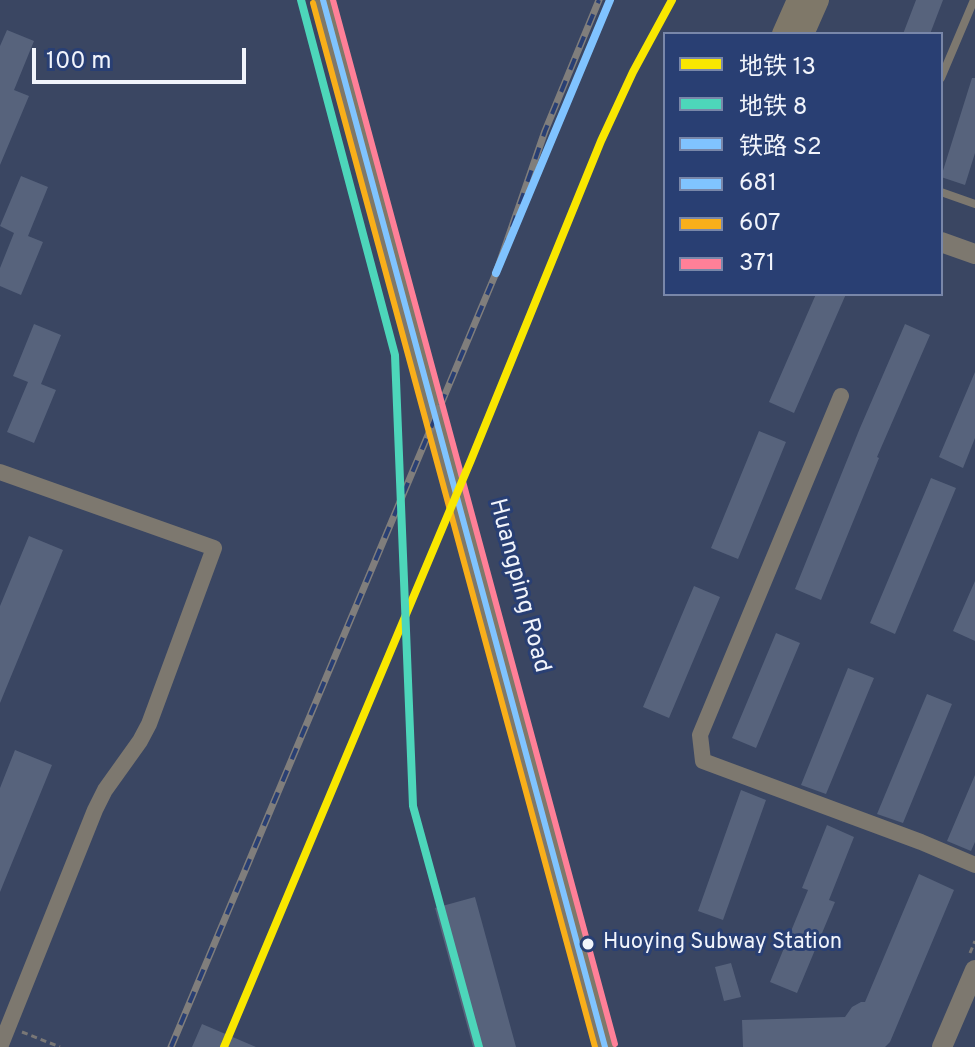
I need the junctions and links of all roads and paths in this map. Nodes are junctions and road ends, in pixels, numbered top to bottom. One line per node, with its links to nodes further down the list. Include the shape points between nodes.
1 (323, 0): 20 (main road, Huangping Road)
2 (333, 0): 21 (main road, Huangping Road)
3 (798, 0): 6 (main road)
4 (818, 0): 7 (main road)
5 (974, 0): 8 (lane)
6 (784, 32)
7 (804, 32)
8 (943, 73)
9 (943, 193): 10 (lane)
10 (975, 204)
11 (943, 243): 12 (street)
12 (975, 254)
13 (841, 396): 15 (street, via 700,735 703,761)
14 (0, 472): 17 (street, via 214,548 149,724 95,810)
15 (975, 865)
16 (975, 970): 22 (street)
17 (8, 1027): 18 (street); 19 (path)
18 (0, 1047)
19 (60, 1047)
20 (605, 1047)
21 (614, 1047)
22 (942, 1047)

